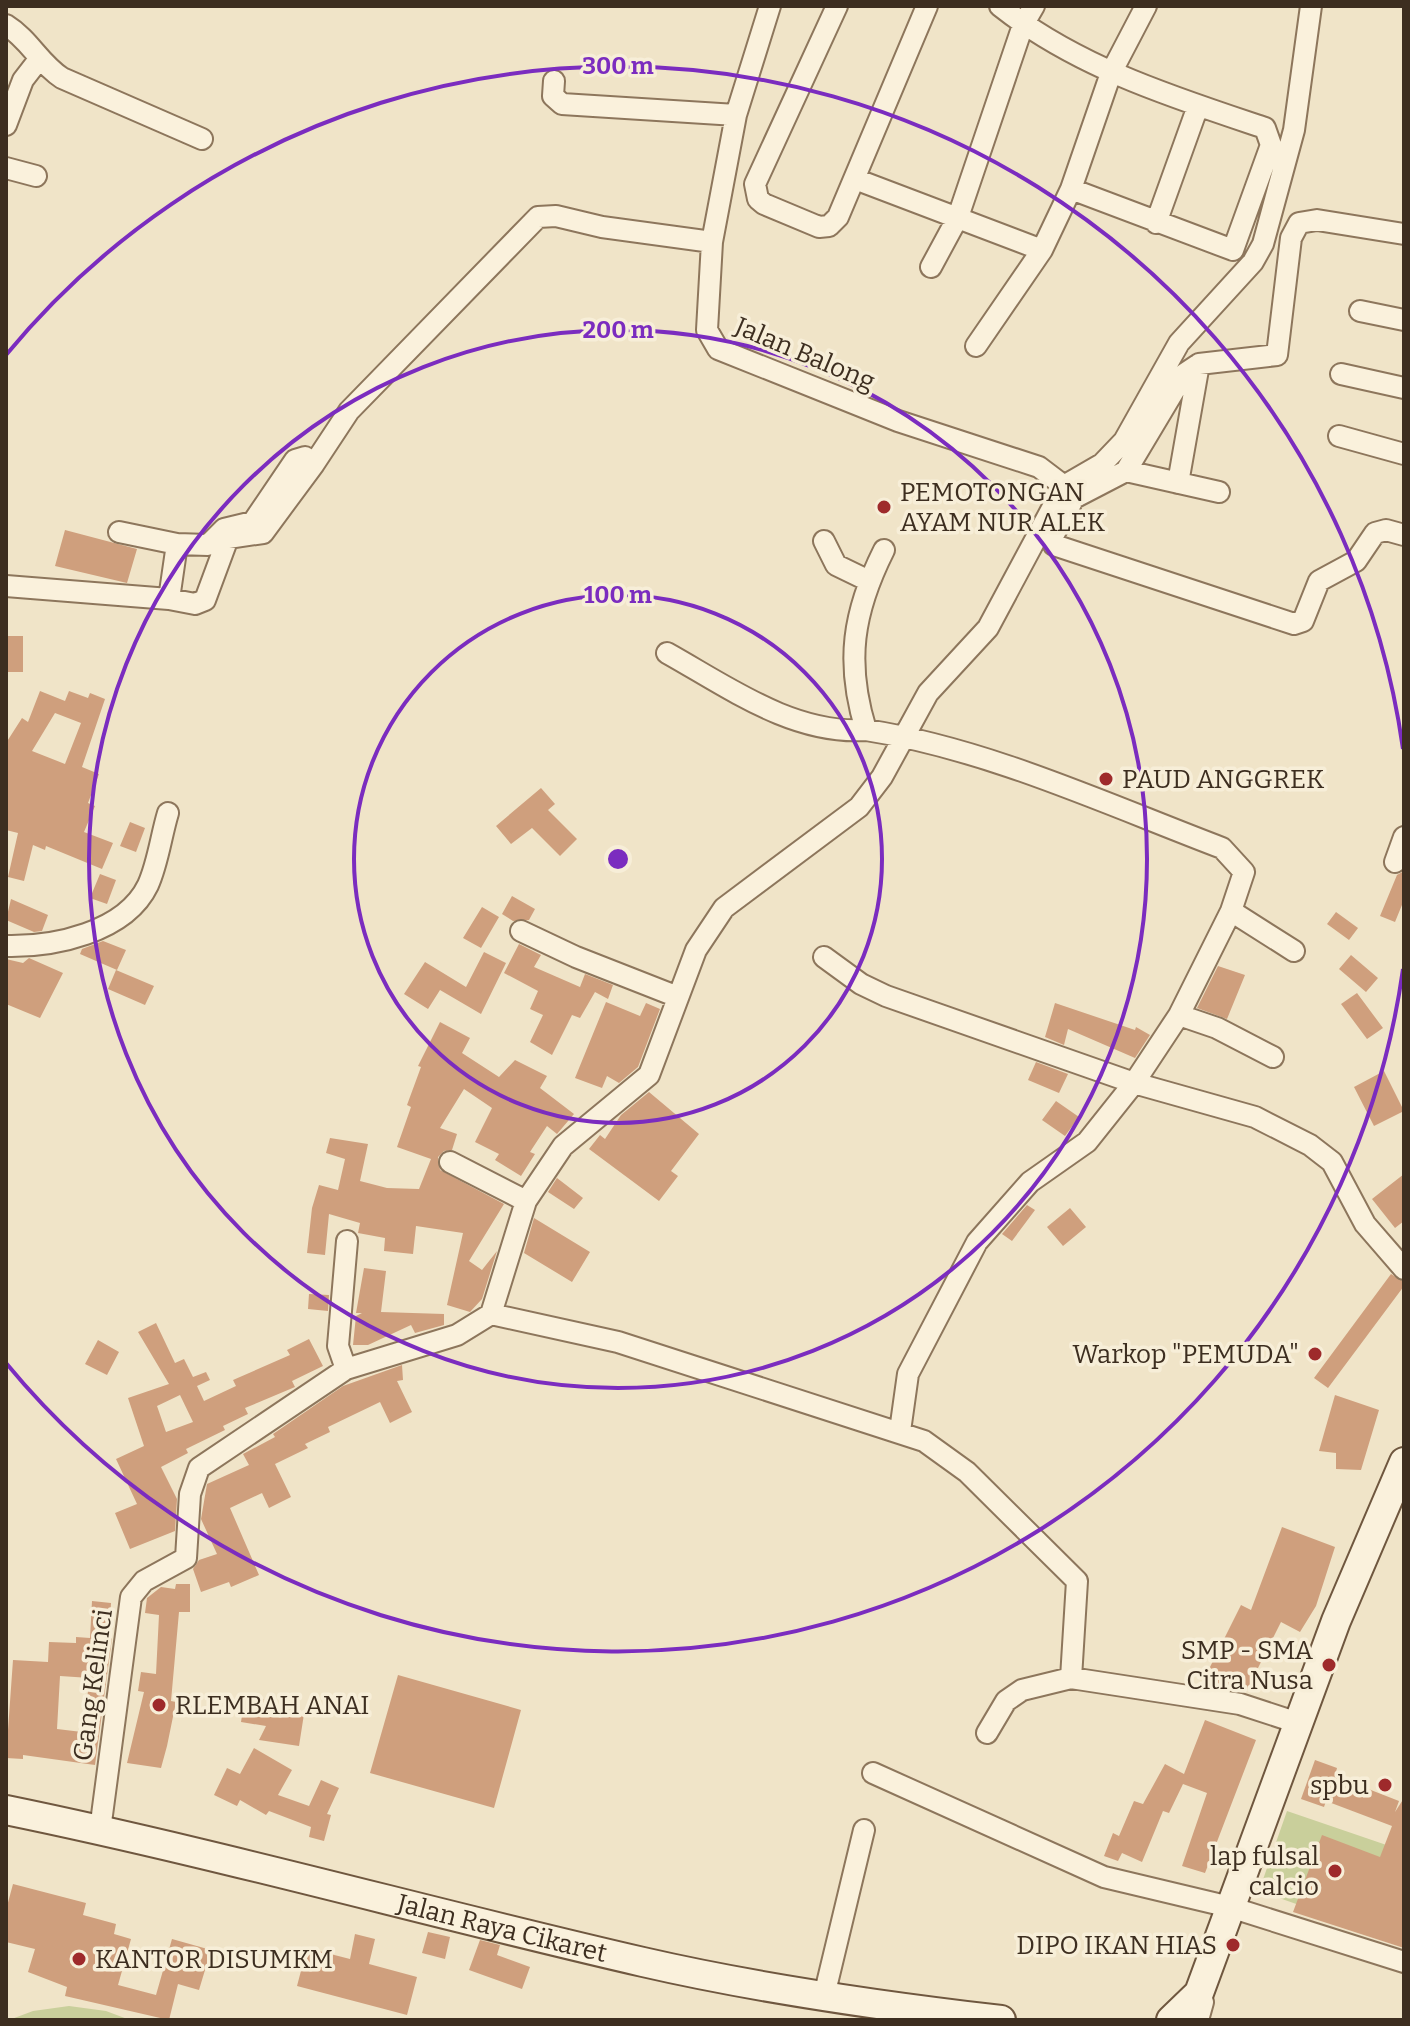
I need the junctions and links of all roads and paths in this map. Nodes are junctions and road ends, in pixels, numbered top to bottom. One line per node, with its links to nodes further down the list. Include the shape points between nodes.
1 (770, 6): 14 (street, Jalan Balong)
2 (837, 6): 19 (street, via 755,184 764,204 819,227 838,217)
3 (927, 6): 19 (street)
4 (1000, 6): 9 (street)
5 (1034, 6): 9 (street)
6 (1146, 6): 11 (street)
7 (1311, 6): 38 (street, via 1294,130 1263,244 1240,280 1179,343 1124,441 1102,464)
8 (6, 25): 10 (street, via 26,38)
9 (1023, 25): 11 (street); 21 (street)
10 (40, 58): 15 (street, via 23,80); 16 (street, via 79,87)
11 (1111, 73): 13 (street); 20 (street)
12 (554, 81): 14 (street, via 553,96 562,104)
13 (1198, 106): 22 (street); 22 (street, via 1265,128 1271,145 1268,159 1233,250)
14 (736, 115): 24 (street, Jalan Balong)
15 (6, 125)
16 (202, 139)
17 (6, 168): 18 (street)
18 (36, 176)
19 (855, 179): 21 (street)
20 (1071, 189): 22 (street); 25 (street)
21 (958, 217): 25 (street); 26 (street)
22 (1156, 223)
23 (1404, 234): 30 (street, via 1317,220 1299,223 1291,238 1277,355)
24 (712, 242): 35 (street, via 538,217 349,411); 38 (street, Jalan Balong, via 707,330 718,349 898,421 1039,467)
25 (1042, 250): 29 (street)
26 (931, 267)
27 (1360, 311): 28 (street)
28 (1404, 320)
29 (976, 346)
30 (1199, 364): 36 (street, via 1184,374); 37 (street)
31 (1341, 374): 32 (street)
32 (1404, 388)
33 (1339, 436): 34 (street)
34 (1404, 454)
35 (314, 464): 43 (street, via 305,457 295,460 253,522 224,529 208,545); 47 (street, via 263,533 228,538 205,600 195,604)
36 (1126, 471): 37 (street); 41 (street, via 1074,498 1053,536 1054,545 1294,624 1303,621 1319,581 1356,561 1375,533)
37 (1178, 483): 39 (street)
38 (1064, 486): 50 (street, via 988,628 928,693)
39 (1219, 492)
40 (119, 532): 43 (street)
41 (1404, 535)
42 (824, 541): 45 (street, via 836,565)
43 (177, 544): 47 (street)
44 (884, 550): 45 (street)
45 (869, 581): 49 (street, via 856,620 856,699)
46 (6, 586): 47 (street)
47 (169, 599)
48 (667, 653): 49 (street, via 765,707 823,728)
49 (866, 730): 50 (street)
50 (906, 736): 54 (street, via 1003,766 1222,848 1244,872); 59 (street, via 859,807 724,908 696,950)
51 (168, 813): 56 (street, via 147,886 127,911 78,938)
52 (1404, 837): 53 (street)
53 (1395, 862)
54 (1231, 911): 57 (street); 60 (street)
55 (521, 931): 59 (street)
56 (6, 946)
57 (1294, 951)
58 (824, 957): 62 (street, via 886,996)
59 (678, 997): 64 (street, via 649,1075 563,1146)
60 (1179, 1015): 61 (street); 62 (street)
61 (1273, 1057)
62 (1134, 1083): 66 (street, via 1255,1117 1310,1145 1332,1162 1365,1224); 69 (street, via 1087,1142 1030,1182 977,1242 908,1374)
63 (450, 1162): 64 (street)
64 (526, 1201): 67 (street)
65 (347, 1241): 68 (street, via 338,1346)
66 (1404, 1269)
67 (491, 1314): 68 (street, Gang Kelinci, via 457,1335); 69 (street, via 618,1342)
68 (346, 1369): 76 (street, Gang Kelinci, via 199,1468 190,1494 186,1558 144,1581 131,1597)
69 (900, 1431): 71 (street, via 967,1472 1077,1581)
70 (1404, 1462): 72 (main road)
71 (1071, 1678): 72 (street, via 1240,1704); 73 (street, via 1022,1690 1006,1701)
72 (1298, 1723): 78 (main road)
73 (987, 1733)
74 (873, 1773): 78 (street, via 1104,1877)
75 (6, 1810): 76 (main road, Jalan Raya Cikaret)
76 (100, 1830): 80 (main road, Jalan Raya Cikaret, via 644,1962)
77 (864, 1830): 80 (street)
78 (1230, 1907): 79 (street); 81 (main road)
79 (1404, 1962)
80 (824, 1996): 82 (main road, Jalan Raya Cikaret)
81 (1198, 2007): 83 (main road)
82 (1001, 2020)
83 (1171, 2020)

